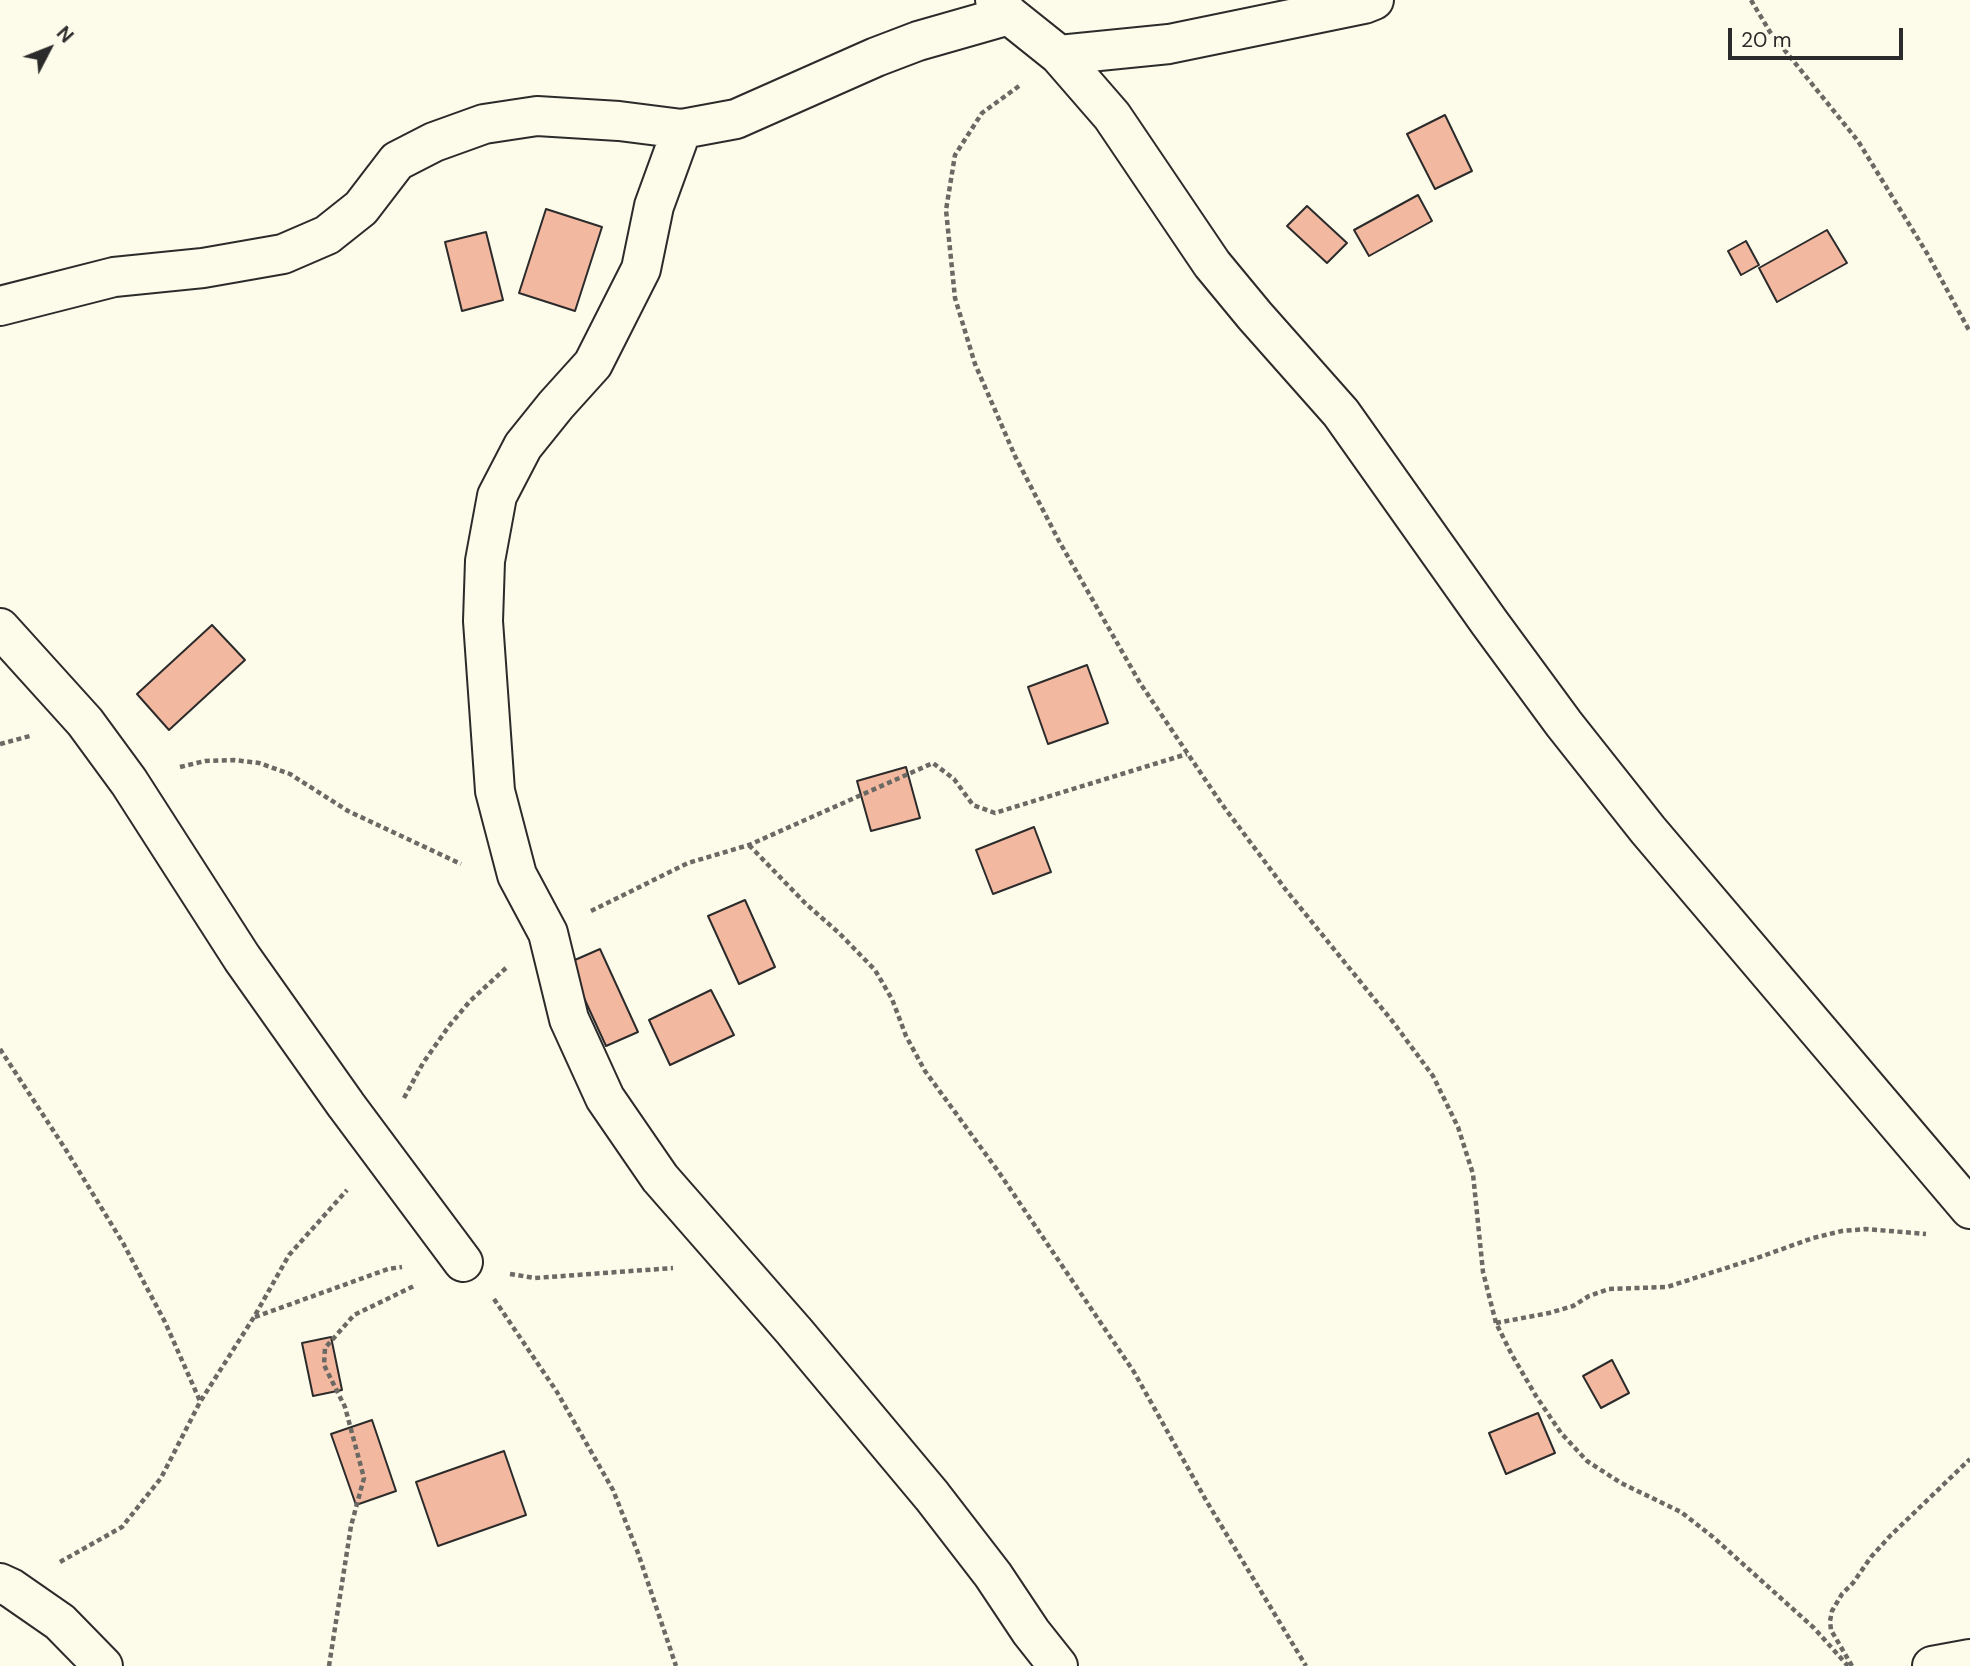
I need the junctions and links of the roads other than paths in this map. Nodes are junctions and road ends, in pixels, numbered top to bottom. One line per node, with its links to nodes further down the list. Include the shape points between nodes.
1 (1374, 0): 3 (street, via 1169,44)
2 (1002, 8): 3 (street); 4 (street, via 736,119)
3 (1059, 55): 7 (street, via 1112,116 1212,264 1341,413 1564,724 1648,830)
4 (681, 129): 5 (street, via 537,116 484,124 397,161 361,208 327,235 283,254 114,277); 12 (street, via 654,206 641,270 593,364 523,446 497,496 485,561 483,621 495,791 517,875 548,933 569,1019 605,1098 660,1178 932,1496)
5 (0, 306)
6 (0, 628): 8 (street, via 85,722 129,782 242,958)
7 (1970, 1209)
8 (463, 1262)
9 (6, 1586): 11 (street, via 60,1622)
10 (1970, 1659): 13 (street)
11 (103, 1666)
12 (1058, 1666)
13 (1932, 1666)

